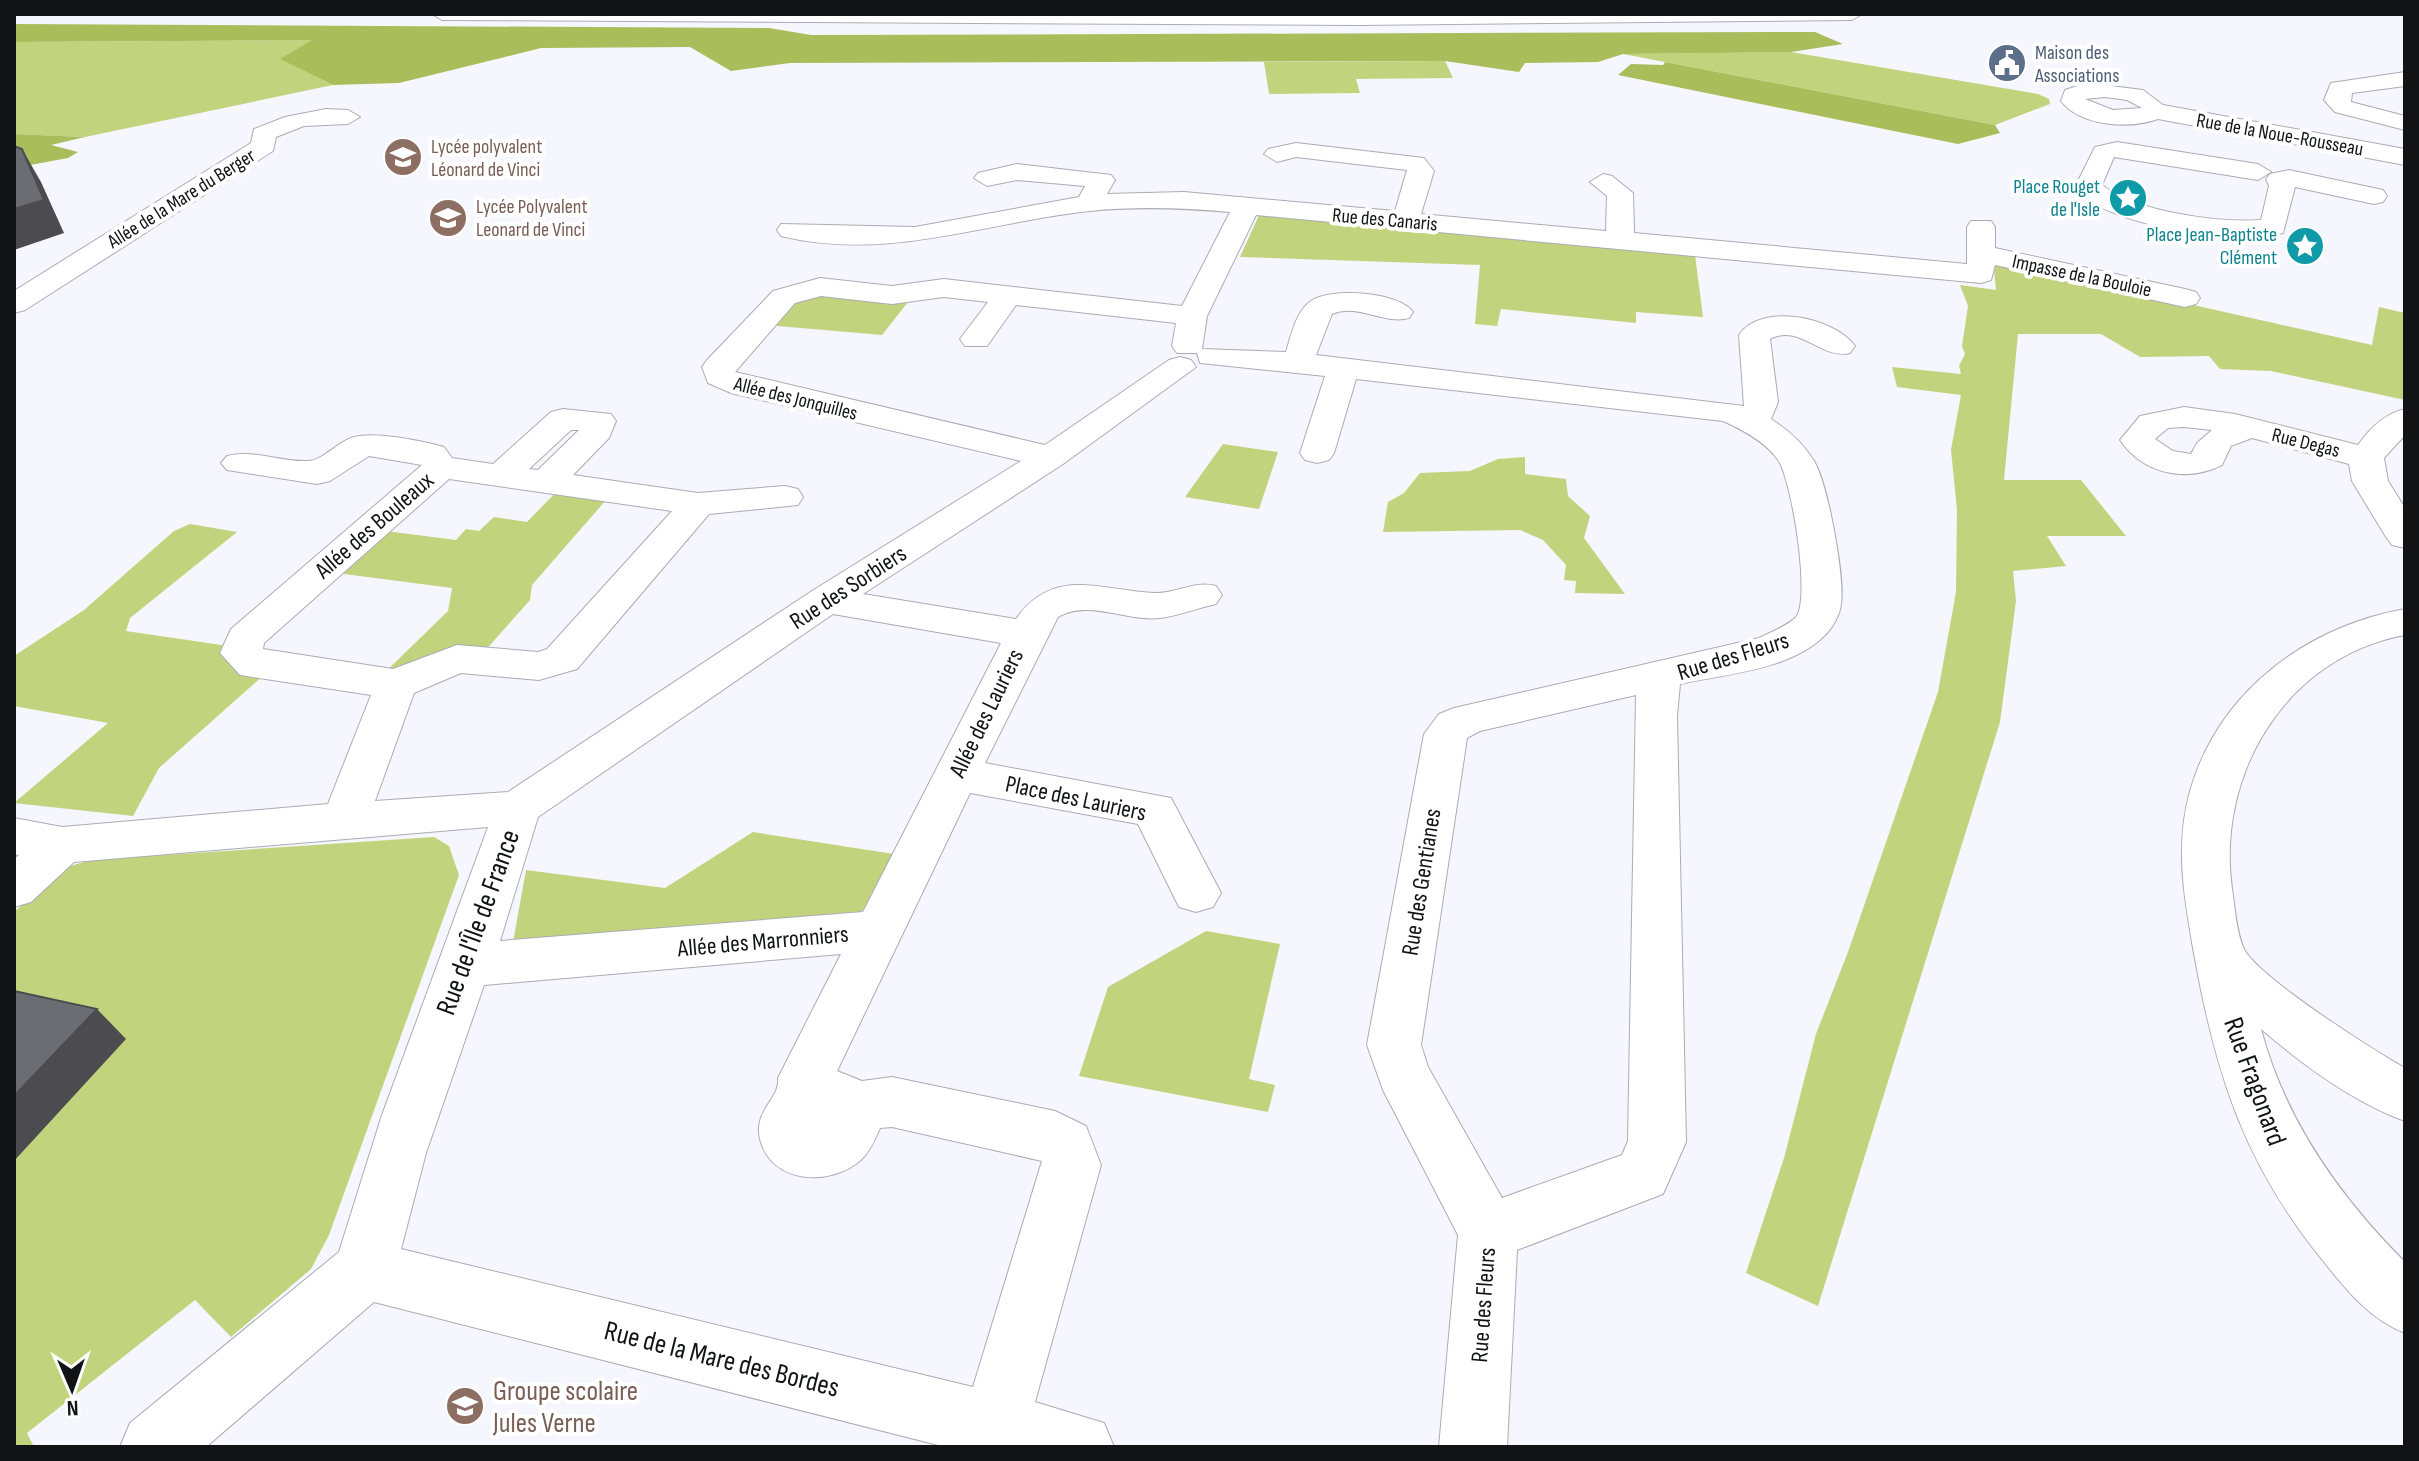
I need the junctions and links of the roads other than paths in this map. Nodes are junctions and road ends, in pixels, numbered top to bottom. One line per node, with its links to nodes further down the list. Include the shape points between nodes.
1 (442, 14): 2 (main road, via 1344,19)
2 (1852, 14)
3 (2405, 79): 6 (main road, via 2339,98 2377,118)
4 (2155, 111): 7 (main road, Rue de la Noue-Rousseau)
5 (348, 117): 22 (main road, Allée de la Mare du Berger, via 317,117 263,134 264,146)
6 (2405, 123)
7 (2255, 130): 9 (main road, Rue de la Noue-Rousseau); 10 (main road)
8 (1277, 154): 16 (main road, via 1296,150 1415,163 1421,171)
9 (2405, 157)
10 (2268, 175): 10 (main road, via 2282,186 2273,227 2244,230 2112,204 2093,194 2088,184 2104,152 2117,149); 13 (main road)
11 (987, 178): 14 (main road, via 1017,172 1102,180)
12 (1603, 182): 18 (main road, via 1620,193)
13 (2374, 196)
14 (1089, 203): 15 (main road, Rue des Canaris, via 1184,200); 17 (main road, Rue des Canaris, via 938,233 862,236)
15 (1247, 205): 16 (main road, Rue des Canaris); 24 (main road)
16 (1406, 220): 18 (main road, Rue des Canaris)
17 (791, 230)
18 (1620, 241): 19 (main road, Rue des Canaris)
19 (1980, 251): 21 (main road, Impasse de la Bouloie)
20 (1007, 296): 24 (main road, Allée des Jonquilles); 25 (main road); 34 (main road, Allée des Jonquilles, via 944,288 892,295 820,287 801,290 784,297 718,367 719,376 746,387)
21 (2185, 298)
22 (14, 304)
23 (1398, 312): 28 (main road, via 1347,303 1326,305 1315,313)
24 (1192, 316): 27 (main road)
25 (976, 339)
26 (1839, 346): 30 (main road, via 1816,330 1773,327 1754,335 1761,402 1759,412)
27 (1193, 357): 28 (main road, Rue des Fleurs); 34 (main road, Rue des Sorbiers)
28 (1298, 363): 29 (main road, Rue des Fleurs)
29 (1343, 368): 30 (main road, Rue des Fleurs, via 1704,407); 33 (main road)
30 (1747, 418): 47 (main road, Rue des Fleurs, via 1784,447 1803,473 1821,588 1818,616 1795,639 1772,649)
31 (2405, 419): 35 (main road, via 2382,436)
32 (2246, 428): 35 (main road, Rue Degas)
33 (1317, 453)
34 (1051, 457): 44 (main road, Rue des Sorbiers)
35 (2366, 458): 42 (main road, via 2370,481)
36 (239, 463): 37 (main road, via 317,473 363,445 432,454)
37 (441, 467): 38 (main road, Allée des Bouleaux); 48 (main road, Allée des Bouleaux, via 245,638 241,653 255,665)
38 (501, 476): 39 (main road, Allée des Bouleaux); 39 (main road, via 563,419 599,421 597,431)
39 (546, 482): 41 (main road, Allée des Bouleaux)
40 (785, 497): 41 (main road, Allée des Bouleaux)
41 (698, 504): 48 (main road, Allée des Bouleaux, via 562,659 539,666 457,659)
42 (2405, 537)
43 (1202, 595): 46 (main road, via 1158,606 1095,598 1058,600 1044,608)
44 (826, 600): 46 (main road, Allée des Lauriers); 50 (main road, Rue des Sorbiers)
45 (2405, 622): 57 (main road, Rue Fragonard, via 2354,634 2286,677 2227,752 2210,803 2204,864)
46 (1026, 634): 49 (main road, Allée des Lauriers)
47 (1660, 677): 60 (main road, Rue des Fleurs, via 1655,716 1657,1142 1652,1159 1642,1175); 60 (main road, Rue des Gentianes, via 1469,719 1446,734 1394,1045 1403,1073)
48 (396, 684): 51 (main road)
49 (956, 774): 55 (main road, Place des Lauriers, via 1155,810); 56 (main road, Allée des Lauriers)
50 (518, 808): 51 (main road, Rue de l'Île de France); 58 (main road, Rue de l'Île de France)
51 (345, 820): 53 (main road, Rue de l'Île de France)
52 (14, 836): 53 (main road, Rue de l'Île de France)
53 (62, 845): 54 (main road)
54 (14, 888)
55 (1196, 893)
56 (877, 931): 58 (main road, Allée des Marronniers); 63 (main road, Allée des Marronniers, via 806,1078 830,1102 892,1102 1055,1137 1071,1154)
57 (2221, 960): 59 (main road, Rue Fragonard, via 2304,1035); 62 (main road, Rue Fragonard, via 2229,1009 2258,1100 2290,1170 2336,1232)
58 (466, 965): 61 (main road, Rue de l'Île de France, via 443,1016)
59 (2405, 1096)
60 (1488, 1232): 66 (main road, Rue des Fleurs)
61 (365, 1270): 63 (main road, Rue de la Mare des Bordes); 64 (main road)
62 (2405, 1302)
63 (995, 1425): 65 (main road, Rue de la Mare des Bordes)
64 (154, 1447)
65 (1080, 1447)
66 (1473, 1447)

